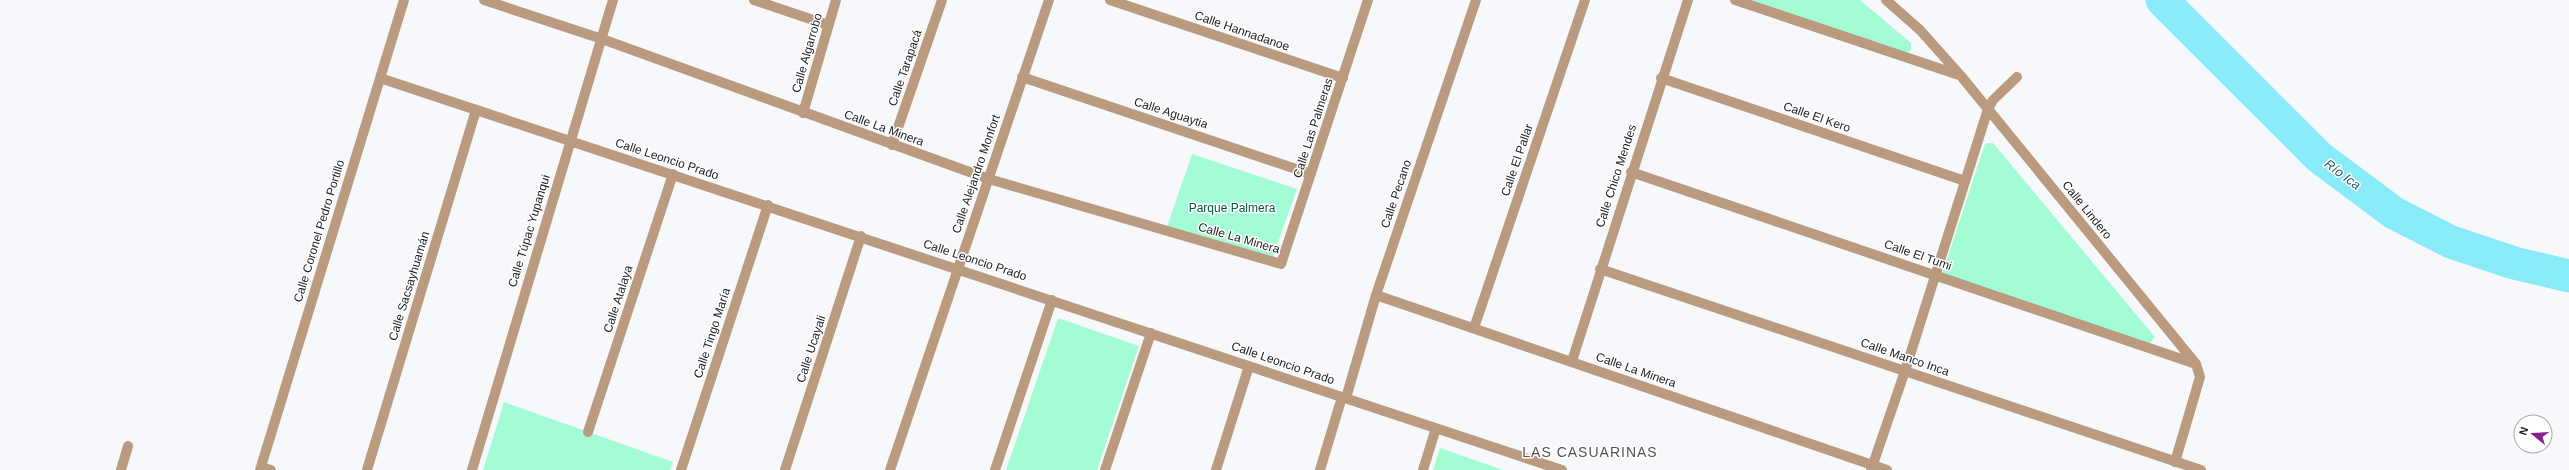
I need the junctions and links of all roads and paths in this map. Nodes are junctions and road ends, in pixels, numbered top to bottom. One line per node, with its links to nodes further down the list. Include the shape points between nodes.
1 (404, 0): 21 (street, Calle Coronel Pedro Portillo)
2 (484, 0): 15 (street, Calle La Minera)
3 (613, 0): 17 (street, Calle Túpac Yupanqui)
4 (754, 0): 16 (street)
5 (836, 0): 16 (street, Calle Algarrobo)
6 (942, 0): 28 (street, Calle Tarapacá)
7 (1049, 0): 19 (street, Calle Alejandro Monfort)
8 (1110, 0): 22 (street, Calle Hannadanoe)
9 (1368, 0): 22 (street, Calle Las Palmeras)
10 (1476, 0): 40 (street, Calle Pecano)
11 (1585, 0): 42 (street, Calle El Pallar)
12 (1688, 0): 23 (street, Calle Chico Mendes)
13 (1735, 0): 18 (street)
14 (1886, 0): 18 (street, Calle Lindero, via 1920,30)
15 (507, 4): 17 (street, Calle La Minera)
16 (828, 25): 26 (street, Calle Algarrobo)
17 (602, 39): 26 (street, Calle La Minera); 27 (street, Calle Túpac Yupanqui)
18 (1961, 76): 24 (street, Calle Lindero)
19 (1022, 77): 31 (street, Calle Aguaytia); 32 (street, Calle Alejandro Monfort)
20 (2017, 77): 24 (street, via 1993,100)
21 (380, 78): 25 (street, Calle Leoncio Prado); 55 (street, Calle Coronel Pedro Portillo)
22 (1343, 78): 31 (street, Calle Las Palmeras)
23 (1661, 78): 29 (street, Calle Chico Mendes); 33 (street, Calle El Kero)
24 (1988, 109): 33 (street); 45 (street, Calle Lindero)
25 (476, 110): 27 (street, Calle Leoncio Prado); 58 (street, Calle Sacsayhuamán)
26 (803, 113): 28 (street, Calle La Minera)
27 (570, 142): 30 (street, Calle Leoncio Prado); 59 (street, Calle Túpac Yupanqui)
28 (892, 145): 32 (street, Calle La Minera)
29 (1631, 172): 38 (street, Calle Chico Mendes); 39 (street, Calle El Tumi)
30 (673, 174): 34 (street, Calle Leoncio Prado); 50 (street, Calle Atalaya)
31 (1311, 174): 36 (street, Calle Las Palmeras)
32 (989, 179): 36 (street, Calle La Minera); 37 (street, Calle Alejandro Monfort)
33 (1965, 181): 39 (street)
34 (768, 205): 35 (street, Calle Leoncio Prado); 60 (street, Calle Tingo María)
35 (861, 236): 37 (street, Calle Leoncio Prado); 61 (street, Calle Ucayali)
36 (1281, 264)
37 (958, 268): 41 (street, Calle Leoncio Prado); 62 (street, Calle Alejandro Monfort)
38 (1600, 269): 44 (street, Calle Chico Mendes); 47 (street, Calle Manco Inca)
39 (1936, 275): 45 (street, Calle El Tumi); 47 (street)
40 (1376, 295): 42 (street, Calle La Minera); 48 (street, Calle Pecano)
41 (1052, 300): 43 (street, Calle Leoncio Prado); 63 (street)
42 (1474, 328): 44 (street, Calle La Minera)
43 (1151, 333): 46 (street, Calle Leoncio Prado); 64 (street)
44 (1572, 361): 54 (street, Calle La Minera)
45 (2196, 364): 52 (street, via 2200,376)
46 (1249, 366): 48 (street, Calle Leoncio Prado); 65 (street)
47 (1905, 371): 52 (street, Calle Manco Inca); 54 (street)
48 (1344, 398): 49 (street, Calle Leoncio Prado); 66 (street, Calle Pecano)
49 (1436, 428): 53 (street, Calle Leoncio Prado); 67 (street)
50 (588, 432)
51 (128, 446): 56 (street)
52 (2175, 462): 70 (street, Calle Manco Inca)
53 (1547, 468): 68 (street, Calle Leoncio Prado)
54 (1871, 468): 69 (street, Calle La Minera)
55 (261, 469): 57 (street)
56 (121, 470)
57 (272, 470)
58 (367, 470)
59 (472, 470)
60 (681, 470)
61 (785, 470)
62 (890, 470)
63 (995, 470)
64 (1105, 470)
65 (1216, 470)
66 (1320, 470)
67 (1423, 470)
68 (1562, 470)
69 (1886, 470)
70 (2201, 470)

